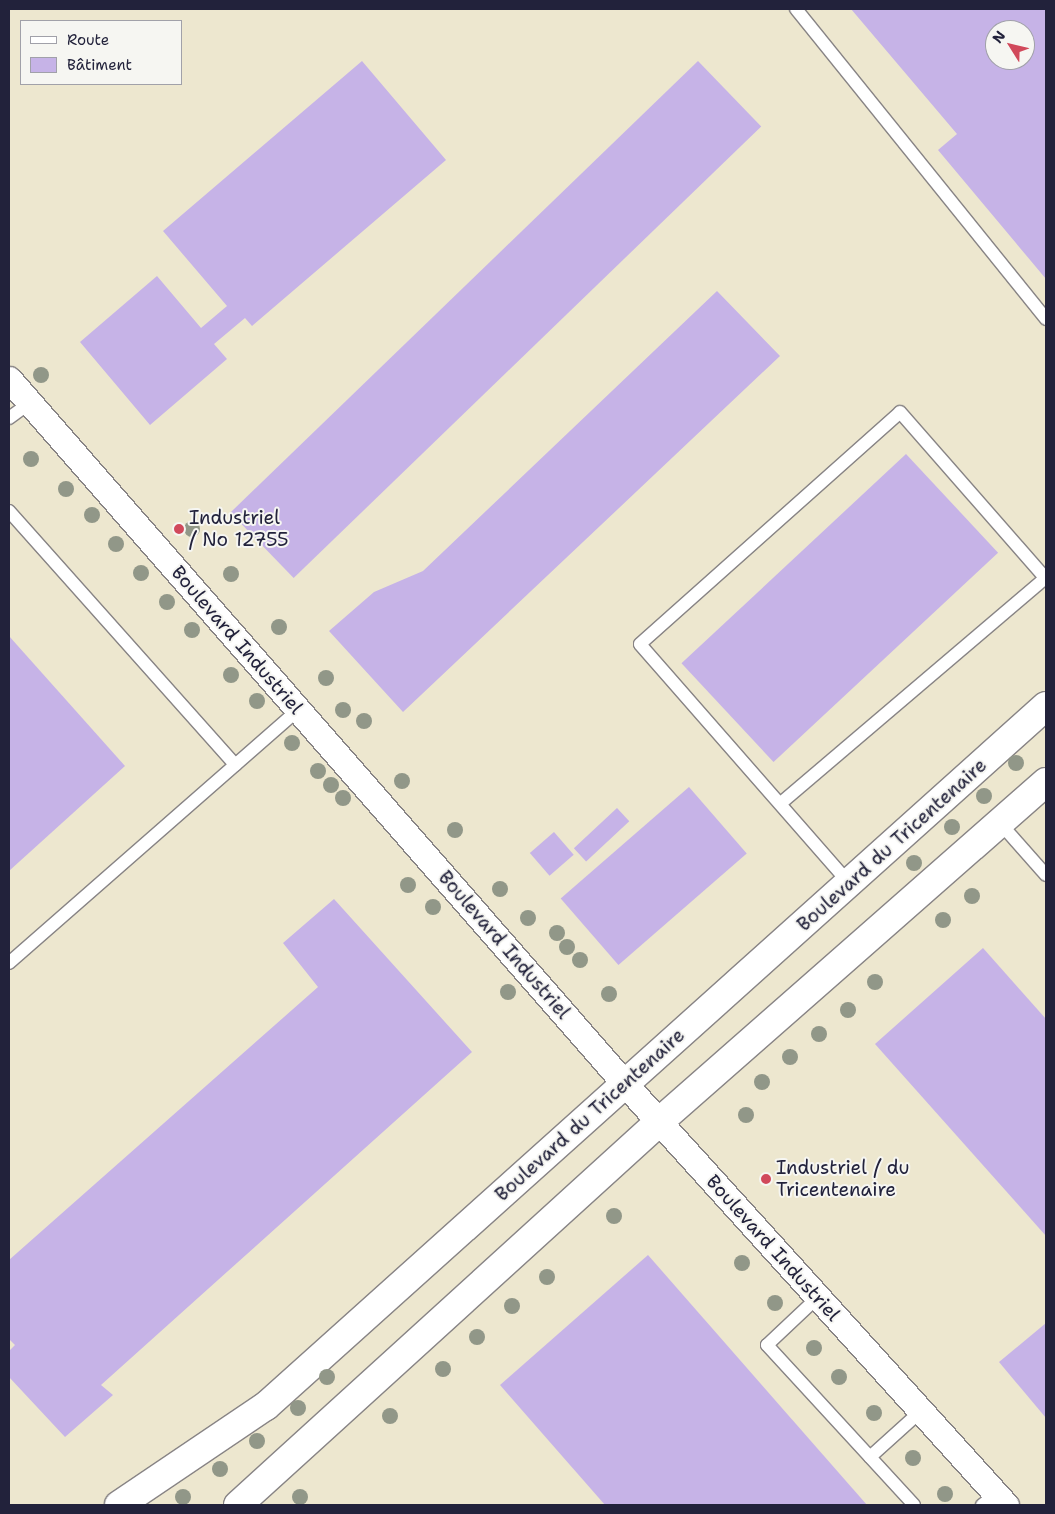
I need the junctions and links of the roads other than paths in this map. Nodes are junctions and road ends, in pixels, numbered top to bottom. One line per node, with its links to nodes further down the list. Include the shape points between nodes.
1 (796, 9): 2 (lane)
2 (1046, 319)
3 (9, 379): 4 (street, Boulevard Industriel)
4 (30, 403): 5 (lane); 9 (street, Boulevard Industriel)
5 (9, 418)
6 (9, 511): 10 (lane)
7 (1046, 578): 12 (lane); 12 (lane, via 900,412 640,644)
8 (1046, 706): 15 (street, Boulevard du Tricentenaire)
9 (298, 710): 10 (lane); 17 (street, Boulevard Industriel)
10 (235, 764): 16 (lane)
11 (1046, 782): 13 (street)
12 (781, 804): 15 (lane)
13 (1000, 823): 14 (lane); 18 (street)
14 (1046, 875)
15 (849, 883): 17 (street, Boulevard du Tricentenaire)
16 (9, 963)
17 (625, 1084): 18 (street, Boulevard Industriel); 23 (street, Boulevard du Tricentenaire, via 266,1406)
18 (659, 1122): 19 (street, Boulevard Industriel); 24 (street)
19 (818, 1297): 20 (street, Boulevard Industriel); 21 (lane, via 767,1344)
20 (921, 1412): 21 (lane); 22 (street, Boulevard Industriel)
21 (870, 1457): 25 (lane)
22 (994, 1502)
23 (119, 1505)
24 (238, 1505)
25 (914, 1505)

